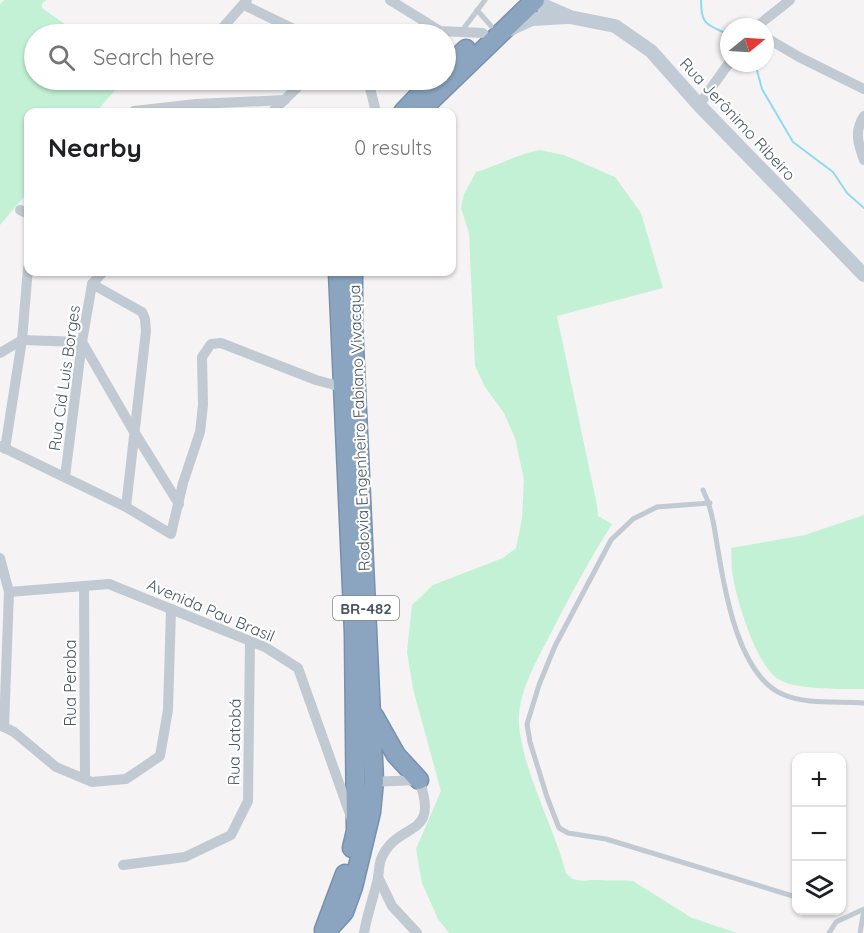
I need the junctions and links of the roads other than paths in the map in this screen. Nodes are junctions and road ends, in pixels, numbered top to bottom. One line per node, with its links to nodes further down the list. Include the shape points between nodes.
1 (390, 0): 10 (street)
2 (485, 0): 6 (lane)
3 (790, 0): 7 (street)
4 (246, 3): 8 (street); 9 (street)
5 (532, 4): 13 (highway); 24 (street, Rua Jerônimo Ribeiro, via 615,26 635,38)
6 (477, 10): 12 (lane); 13 (lane)
7 (767, 18)
8 (226, 24)
9 (285, 24)
10 (427, 24)
11 (456, 33): 12 (street)
12 (460, 33): 13 (street)
13 (489, 33): 15 (highway); 16 (highway)
14 (774, 42): 18 (street)
15 (456, 59)
16 (456, 70)
17 (723, 72): 24 (street)
18 (864, 89)
19 (295, 90): 23 (street)
20 (370, 90): 27 (street)
21 (423, 90): 28 (highway)
22 (438, 90): 29 (highway)
23 (285, 100): 25 (street); 26 (street)
24 (699, 105): 32 (street, Rua Jerônimo Ribeiro)
25 (161, 108)
26 (276, 108)
27 (375, 108)
28 (406, 108)
29 (423, 108)
30 (864, 116): 31 (street, via 858,125 857,139)
31 (864, 160)
32 (864, 275)
33 (27, 276): 39 (street)
34 (99, 276): 37 (street)
35 (339, 276): 38 (highway, Rodovia Engenheiro Fabiano Vivacqua / BR-482)
36 (352, 276): 38 (highway, Rodovia Engenheiro Fabiano Vivacqua / BR-482)
37 (92, 284): 40 (street, Rua Cid Luis Borges); 43 (street, via 142,312 145,319)
38 (346, 324): 42 (highway, Rodovia Engenheiro Fabiano Vivacqua / BR-482); 46 (highway, Rodovia Engenheiro Fabiano Vivacqua / BR-482)
39 (22, 340): 40 (street); 41 (street); 44 (street)
40 (82, 342): 43 (street); 45 (street, Rua Cid Luis Borges)
41 (0, 353)
42 (342, 387): 46 (highway, Rodovia Engenheiro Fabiano Vivacqua / BR-482); 49 (street, via 221,344 211,344 202,357 204,405 200,432)
43 (133, 430): 49 (street); 50 (street)
44 (3, 447): 45 (street)
45 (65, 477): 50 (street)
46 (354, 479): 55 (highway, Rodovia Engenheiro Fabiano Vivacqua / BR-482); 57 (highway, Rodovia Engenheiro Fabiano Vivacqua / BR-482)
47 (703, 490): 48 (lane)
48 (710, 503): 58 (lane, via 740,643 755,672 782,694); 68 (lane, via 657,507 633,519 611,540 538,685 527,724 530,742 559,828)
49 (179, 504): 50 (street, via 171,534)
50 (126, 507)
51 (0, 558): 53 (street)
52 (84, 586): 53 (street, Avenida Pau Brasil); 54 (street, Avenida Pau Brasil, via 109,584); 61 (street, Rua Peroba)
53 (9, 592): 60 (street)
54 (171, 609): 56 (street, Avenida Pau Brasil); 61 (street, via 168,711 160,756 126,779)
55 (354, 633): 57 (highway); 64 (highway, Rodovia Engenheiro Fabiano Vivacqua / BR-482)
56 (250, 641): 65 (street, Avenida Pau Brasil, via 298,668); 66 (street, Rua Jatobá, via 248,801 231,836 185,858)
57 (368, 654): 59 (highway, Rodovia Engenheiro Fabiano Vivacqua / BR-482)
58 (864, 703)
59 (371, 711): 62 (highway, via 396,755); 63 (highway, Rodovia Engenheiro Fabiano Vivacqua / BR-482)
60 (2, 726): 61 (street, via 56,767)
61 (85, 779)
62 (419, 780): 63 (street); 67 (street, via 426,811 418,825 389,847 381,860)
63 (374, 781): 64 (street); 70 (highway, Rodovia Engenheiro Fabiano Vivacqua / BR-482, via 371,813 353,887 344,912)
64 (356, 789): 65 (highway, Rodovia Engenheiro Fabiano Vivacqua / BR-482)
65 (356, 831): 70 (highway, Rodovia Engenheiro Fabiano Vivacqua / BR-482)
66 (123, 865)
67 (378, 877): 71 (street); 72 (street, via 392,906)
68 (792, 896)
69 (864, 910): 73 (lane, via 836,922); 74 (lane)
70 (324, 933)
71 (364, 933)
72 (417, 933)
73 (829, 933)
74 (860, 933)

